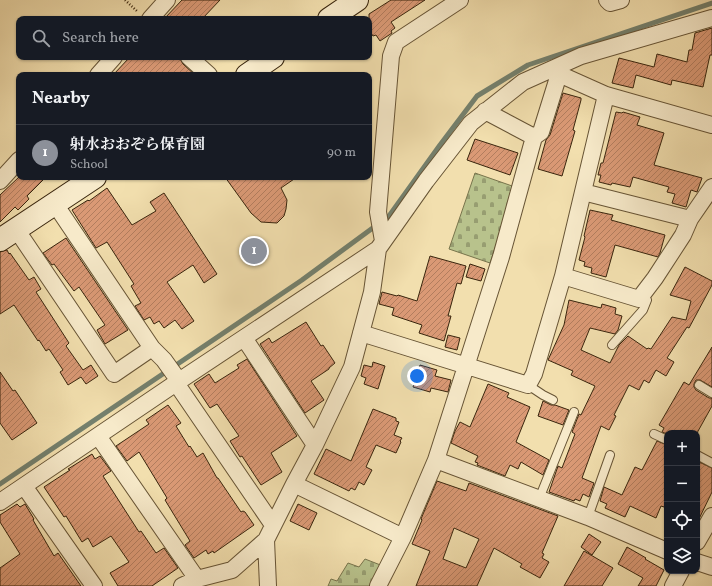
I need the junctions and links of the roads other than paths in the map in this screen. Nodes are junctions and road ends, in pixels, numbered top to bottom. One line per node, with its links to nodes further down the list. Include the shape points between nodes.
1 (167, 0): 6 (street)
2 (357, 0): 7 (main road)
3 (460, 0): 28 (street, via 396,42 391,56 378,212)
4 (607, 0): 5 (street, via 610,4)
5 (621, 0)
6 (153, 16)
7 (333, 16)
8 (712, 18): 15 (street, via 581,56)
9 (111, 60): 12 (street)
10 (192, 60): 13 (street)
11 (269, 60): 14 (main road)
12 (101, 72)
13 (206, 72)
14 (251, 72)
15 (554, 72): 16 (street); 17 (street, via 523,82); 19 (street, via 541,132)
16 (606, 95): 18 (street); 24 (street)
17 (486, 111): 19 (street); 28 (street, via 467,128)
18 (712, 125)
19 (534, 137): 35 (street, via 501,257)
20 (16, 163): 22 (street)
21 (91, 180): 25 (main road)
22 (0, 181)
23 (712, 187): 26 (street)
24 (583, 192): 26 (street); 29 (street)
25 (55, 204): 27 (main road); 34 (street)
26 (690, 219): 30 (street, via 683,235)
27 (8, 235): 34 (street, via 114,374)
28 (380, 245): 31 (street, via 372,292); 32 (street)
29 (563, 276): 30 (street, via 639,299); 37 (street, via 534,374)
30 (642, 295): 33 (lane, via 647,300 643,310)
31 (361, 333): 35 (street); 45 (street, via 352,367)
32 (244, 338): 36 (street); 45 (street)
33 (612, 345)
34 (152, 348): 36 (street)
35 (467, 366): 37 (street); 48 (street)
36 (173, 374): 43 (street); 56 (street)
37 (528, 385): 40 (lane)
38 (698, 385): 39 (lane)
39 (712, 393)
40 (553, 400)
41 (574, 412): 52 (lane)
42 (654, 434): 44 (lane)
43 (98, 436): 51 (street); 64 (street)
44 (664, 439)
45 (315, 445): 50 (street)
46 (610, 455): 55 (lane)
47 (700, 457): 49 (lane)
48 (436, 460): 52 (street); 57 (street)
49 (712, 463)
50 (294, 484): 56 (street); 57 (street)
51 (24, 486): 53 (street); 65 (street)
52 (539, 499): 55 (street)
53 (0, 502)
54 (712, 516): 58 (street)
55 (588, 517): 60 (street)
56 (273, 525): 59 (street)
57 (403, 537): 68 (street)
58 (699, 538)
59 (266, 540): 64 (street, via 232,570); 67 (street)
60 (664, 550)
61 (700, 563): 62 (street)
62 (712, 566)
63 (679, 574): 69 (street)
64 (197, 579): 66 (street)
65 (94, 586)
66 (182, 586)
67 (268, 586)
68 (378, 586)
69 (673, 586)

